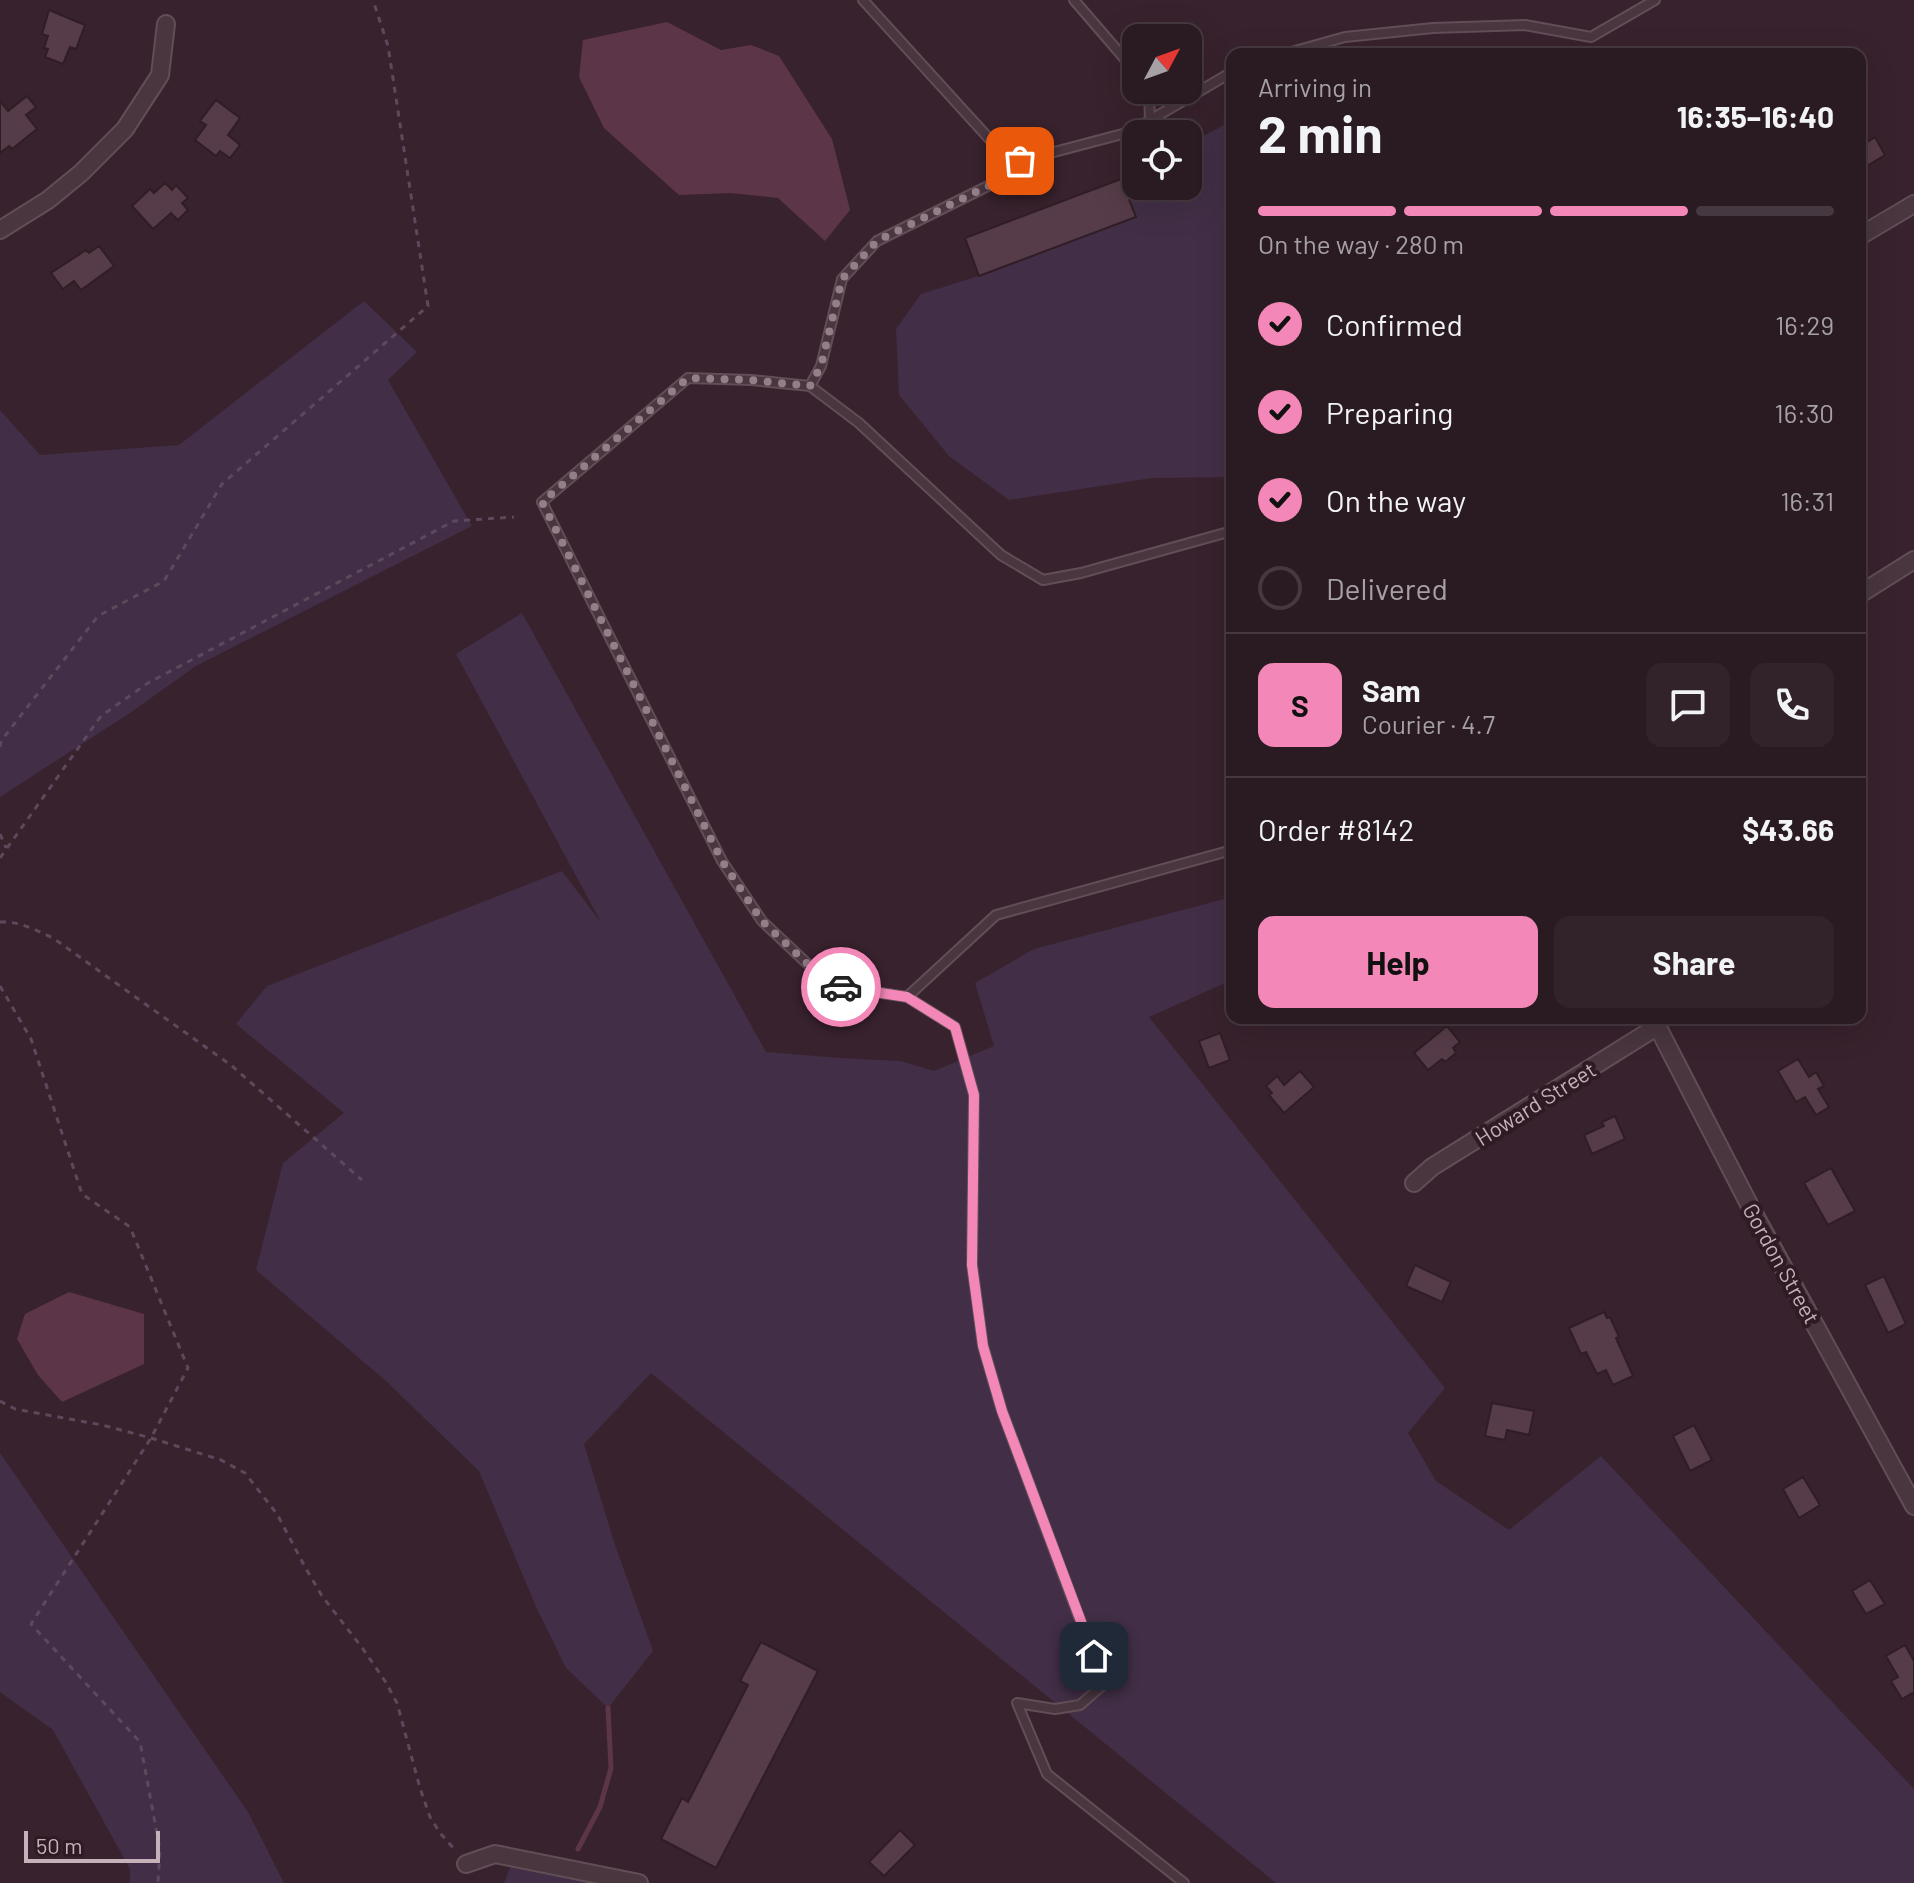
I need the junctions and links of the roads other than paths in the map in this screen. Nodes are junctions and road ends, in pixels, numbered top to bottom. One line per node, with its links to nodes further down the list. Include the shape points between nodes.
1 (863, 0): 11 (lane)
2 (1074, 0): 6 (lane)
3 (1649, 1): 5 (lane, via 1591,37 1525,25 1433,28 1345,37)
4 (166, 24): 13 (street, via 160,75 125,129 48,200)
5 (1306, 48)
6 (1122, 56)
7 (1226, 76): 9 (lane)
8 (1149, 104): 9 (lane)
9 (1150, 120)
10 (1122, 134): 11 (lane)
11 (1014, 166): 15 (lane, via 994,183 877,241 842,279 821,366)
12 (1914, 204): 14 (street)
13 (0, 230)
14 (1866, 232)
15 (810, 386): 16 (lane, via 859,423 1001,555 1043,580); 20 (lane, via 688,378 542,502 722,861 762,921 830,985)
16 (1226, 533)
17 (1914, 560): 18 (street)
18 (1866, 590)
19 (1226, 852): 20 (lane, via 996,915)
20 (907, 997): 27 (lane, via 955,1027 974,1095 972,1265 983,1346 1002,1411 1104,1684 1080,1705 1055,1709 1017,1703 1047,1774)
21 (1653, 1024): 23 (street, Howard Street)
22 (1657, 1024): 24 (street, Gordon Street)
23 (1414, 1183)
24 (1914, 1506)
25 (466, 1864): 26 (street, via 495,1854)
26 (639, 1883)
27 (1184, 1883)

